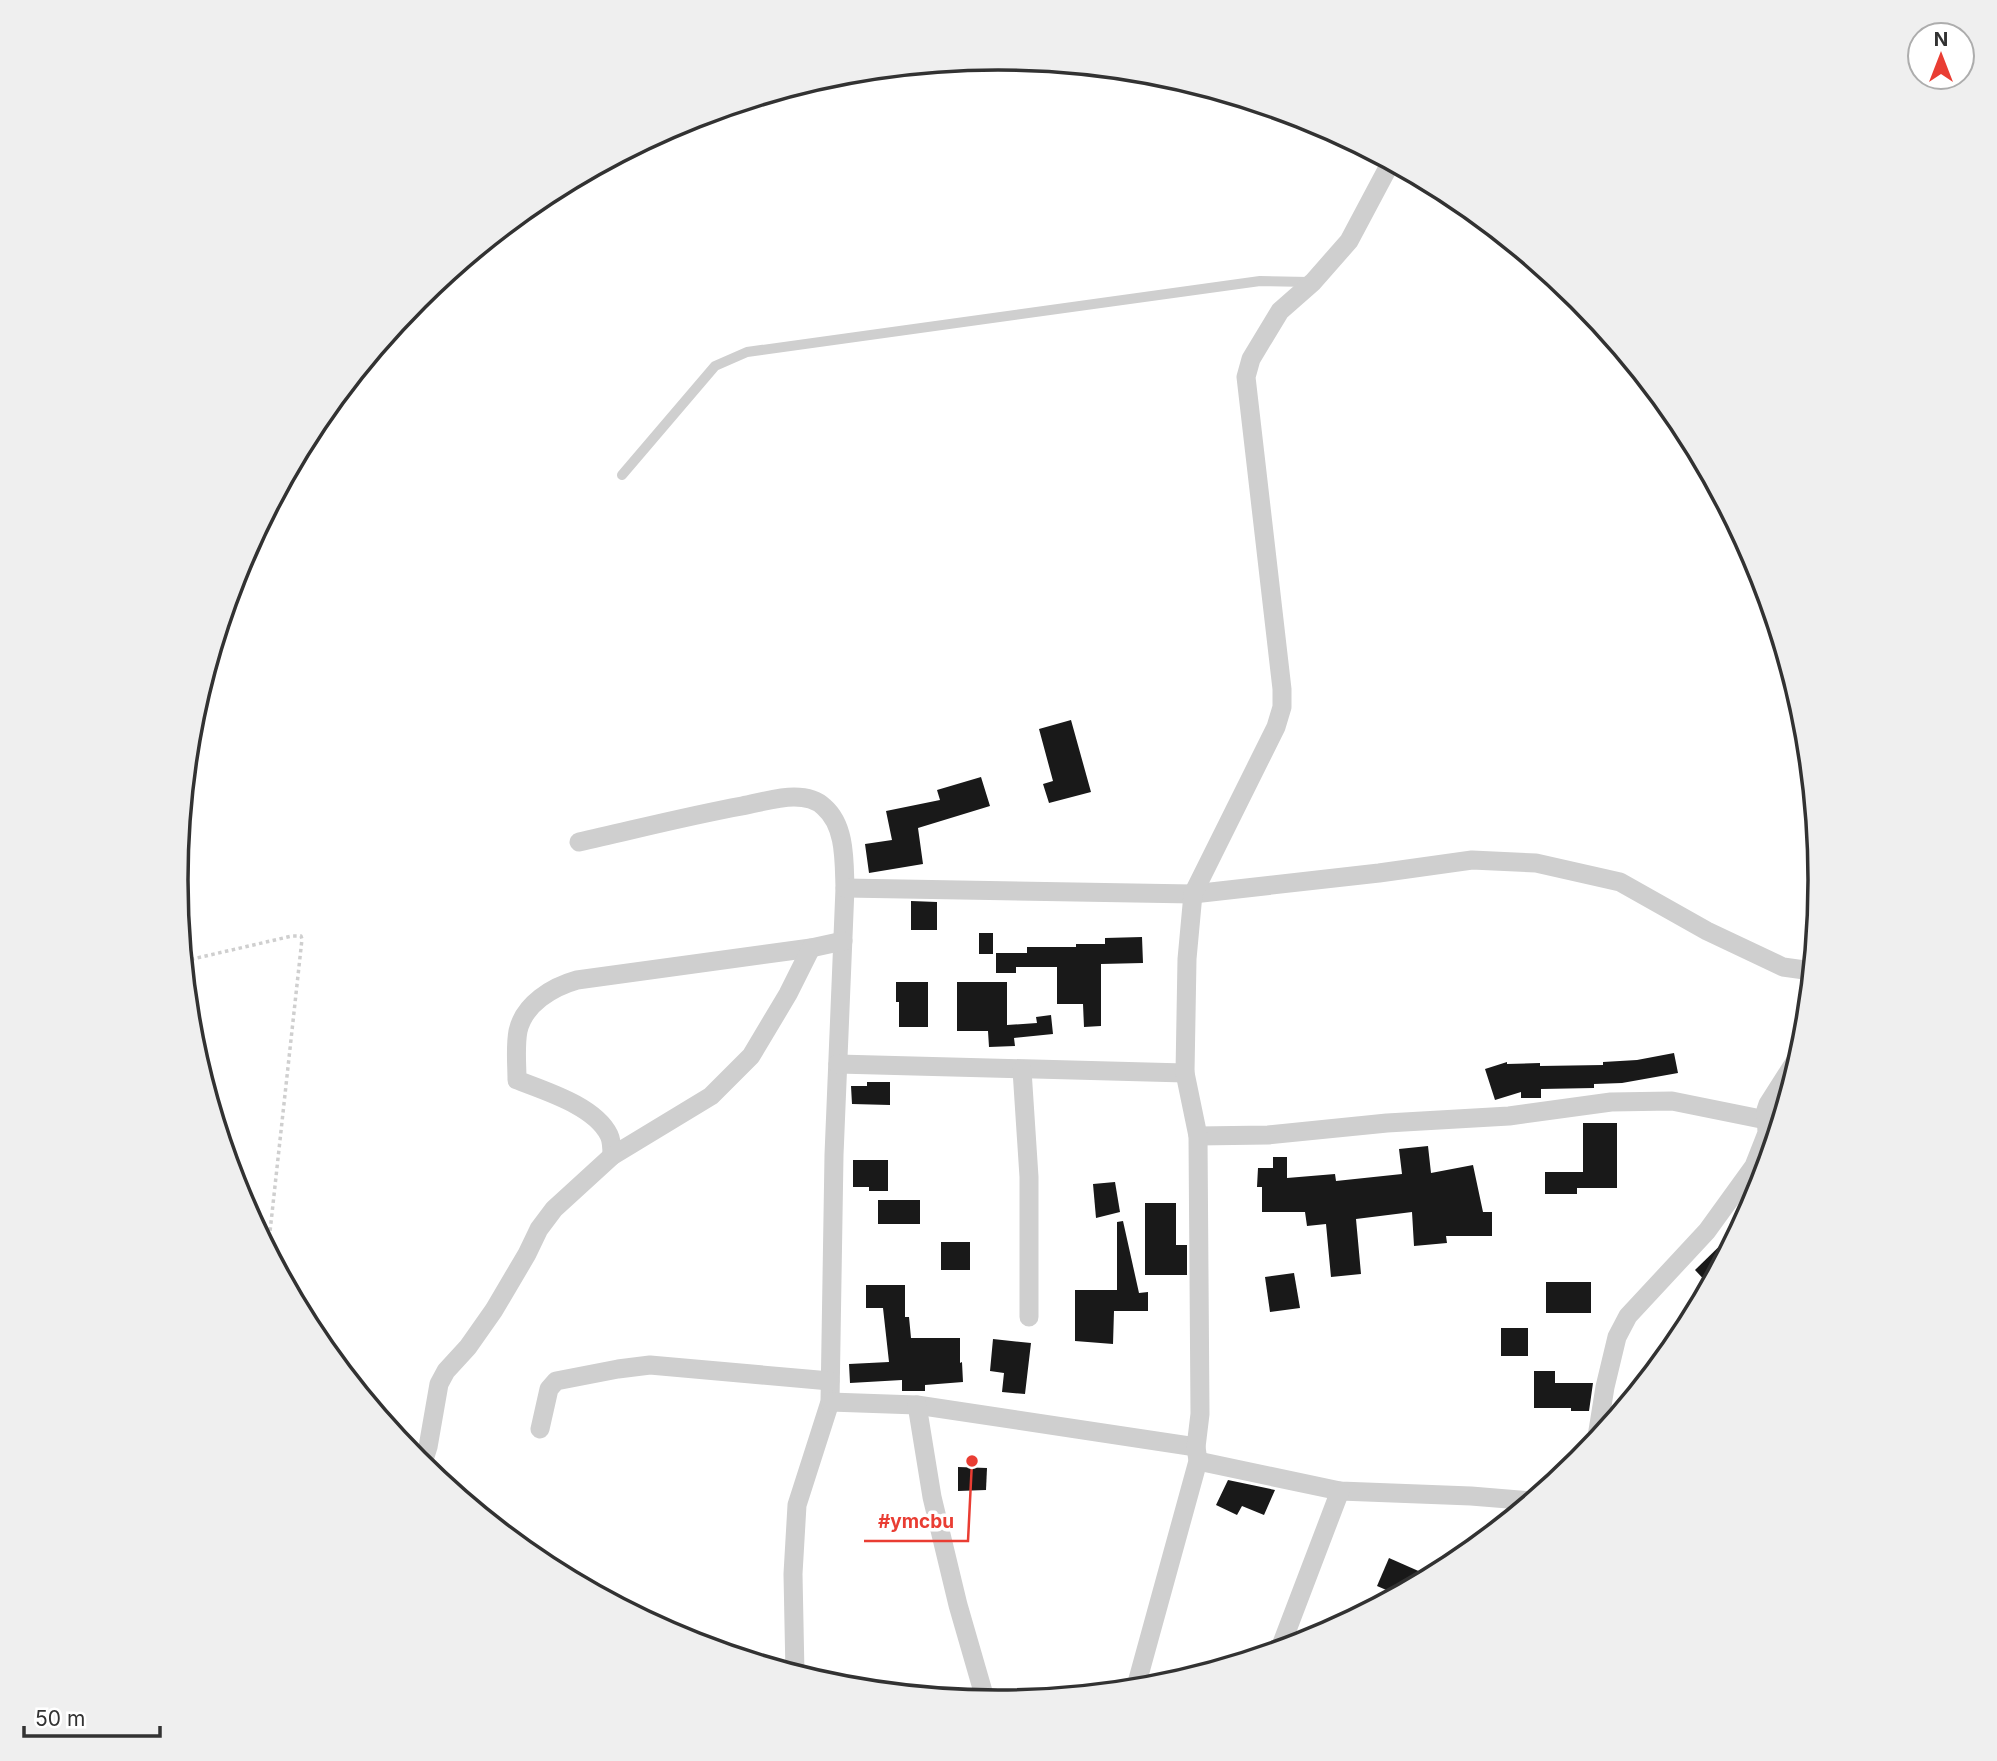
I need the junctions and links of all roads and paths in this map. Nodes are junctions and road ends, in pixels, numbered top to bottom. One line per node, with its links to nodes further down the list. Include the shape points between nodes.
1 (1387, 170): 2 (street, via 1349,241)
2 (1313, 282): 3 (lane, via 1260,281 747,352 715,366); 6 (street, via 1280,310 1251,359 1246,377 1282,707)
3 (622, 475)
4 (579, 842): 5 (street, via 804,797 832,815 844,853)
5 (845, 888): 6 (street); 7 (street)
6 (1193, 894): 10 (street, via 1472,860 1536,863 1620,882 1707,931 1783,967); 13 (street)
7 (843, 941): 8 (street); 11 (street)
8 (811, 948): 19 (street, via 751,1056 711,1096); 19 (street, via 578,980 560,985 532,1006 518,1032 517,1080 594,1116 610,1135)
9 (192, 959): 20 (path, via 292,936 302,939)
10 (1804, 970)
11 (838, 1064): 12 (street); 22 (street)
12 (1023, 1070): 13 (street); 21 (street)
13 (1185, 1073): 17 (street)
14 (1783, 1080): 15 (street, via 1766,1110)
15 (1770, 1126)
16 (1770, 1129): 17 (street, via 1672,1101 1611,1102 1509,1116 1268,1135)
17 (1198, 1136): 27 (street)
18 (1767, 1138): 25 (street, via 1754,1166 1707,1231 1628,1316 1617,1337)
19 (612, 1156): 28 (street, via 554,1209 494,1310 446,1371 435,1399)
20 (270, 1234)
21 (1030, 1317)
22 (830, 1381): 23 (street); 26 (street, via 650,1366 606,1371 556,1381)
23 (830, 1402): 24 (street); 32 (street, via 797,1505)
24 (917, 1405): 27 (street); 34 (street, via 932,1497)
25 (1599, 1425)
26 (540, 1430)
27 (1197, 1454): 29 (street); 33 (street)
28 (426, 1455)
29 (1340, 1491): 30 (street); 31 (street)
30 (1521, 1500)
31 (1284, 1639)
32 (794, 1664)
33 (1138, 1678)
34 (983, 1690)

